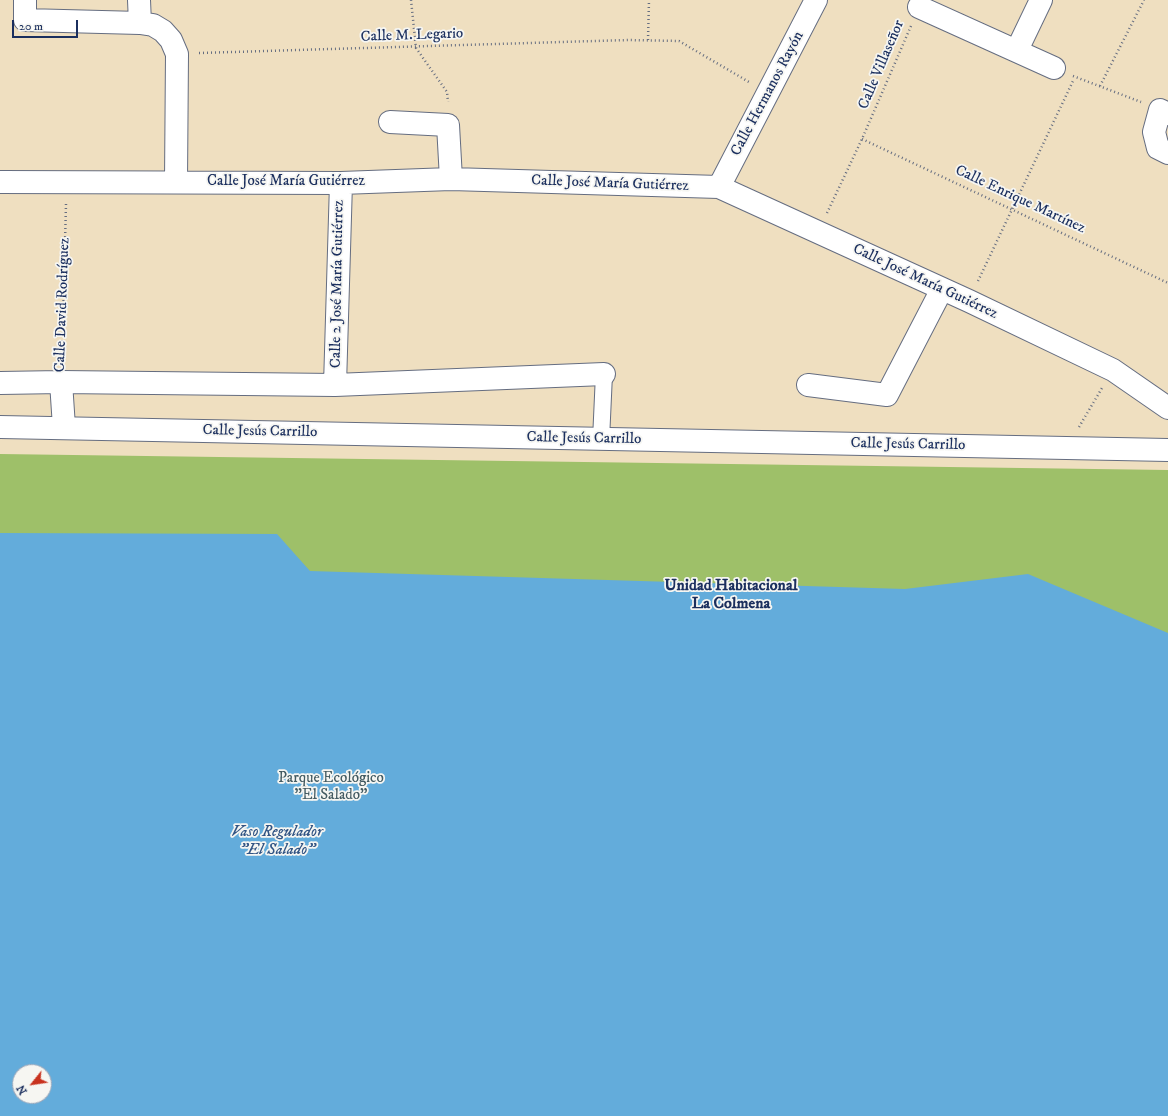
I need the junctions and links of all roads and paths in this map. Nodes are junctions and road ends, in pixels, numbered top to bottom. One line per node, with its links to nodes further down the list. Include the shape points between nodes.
1 (25, 0): 9 (street, via 25,20)
2 (139, 0): 9 (street)
3 (411, 0): 11 (path)
4 (649, 0): 10 (path)
5 (816, 0): 16 (street, Calle Hermanos Rayón)
6 (1042, 0): 12 (street)
7 (1144, 0): 15 (path)
8 (919, 7): 12 (street); 20 (path, Calle Villaseñor)
9 (140, 23): 13 (street, via 154,25 163,31)
10 (648, 40): 11 (path, Calle M. Legario); 16 (path, Calle M. Legario, via 679,41)
11 (416, 48): 13 (path, Calle M. Legario); 19 (path, via 447,92)
12 (1016, 50): 14 (street)
13 (177, 54): 23 (street)
14 (1054, 68)
15 (1100, 86): 17 (path); 28 (path, via 1075,77)
16 (768, 94): 27 (street, Calle Hermanos Rayón)
17 (1164, 112): 21 (street, via 1154,132 1158,148)
18 (390, 122): 19 (street)
19 (448, 125): 22 (street)
20 (862, 139): 28 (path, Calle Enrique Martínez); 29 (path, Calle Villaseñor)
21 (1168, 153)
22 (451, 179): 26 (street, Calle José María Gutiérrez); 27 (street, Calle José María Gutiérrez)
23 (176, 181): 25 (street, Calle José María Gutiérrez); 26 (street, Calle José María Gutiérrez)
24 (0, 182): 25 (street, Calle José María Gutiérrez)
25 (67, 182): 35 (path, Calle David Rodríguez)
26 (340, 182): 37 (street, Calle 2 José María Gutiérrez)
27 (719, 187): 29 (street, Calle José María Gutiérrez)
28 (1012, 208): 30 (path, Calle Enrique Martínez); 32 (path)
29 (817, 232): 31 (street, Calle José María Gutiérrez)
30 (1168, 283)
31 (942, 289): 32 (street, Calle José María Gutiérrez); 38 (street, via 887,395)
32 (969, 301): 33 (street, Calle José María Gutiérrez)
33 (1113, 370): 39 (street, Calle José María Gutiérrez); 43 (path)
34 (604, 374): 37 (street); 42 (street)
35 (61, 382): 36 (street); 37 (street); 41 (street, Calle David Rodríguez)
36 (0, 383)
37 (335, 385)
38 (808, 385)
39 (1168, 408)
40 (0, 427): 41 (street, Calle Jesús Carrillo)
41 (64, 427): 42 (street, Calle Jesús Carrillo)
42 (601, 440): 43 (street, Calle Jesús Carrillo)
43 (1066, 448): 44 (street, Calle Jesús Carrillo)
44 (1168, 450)

